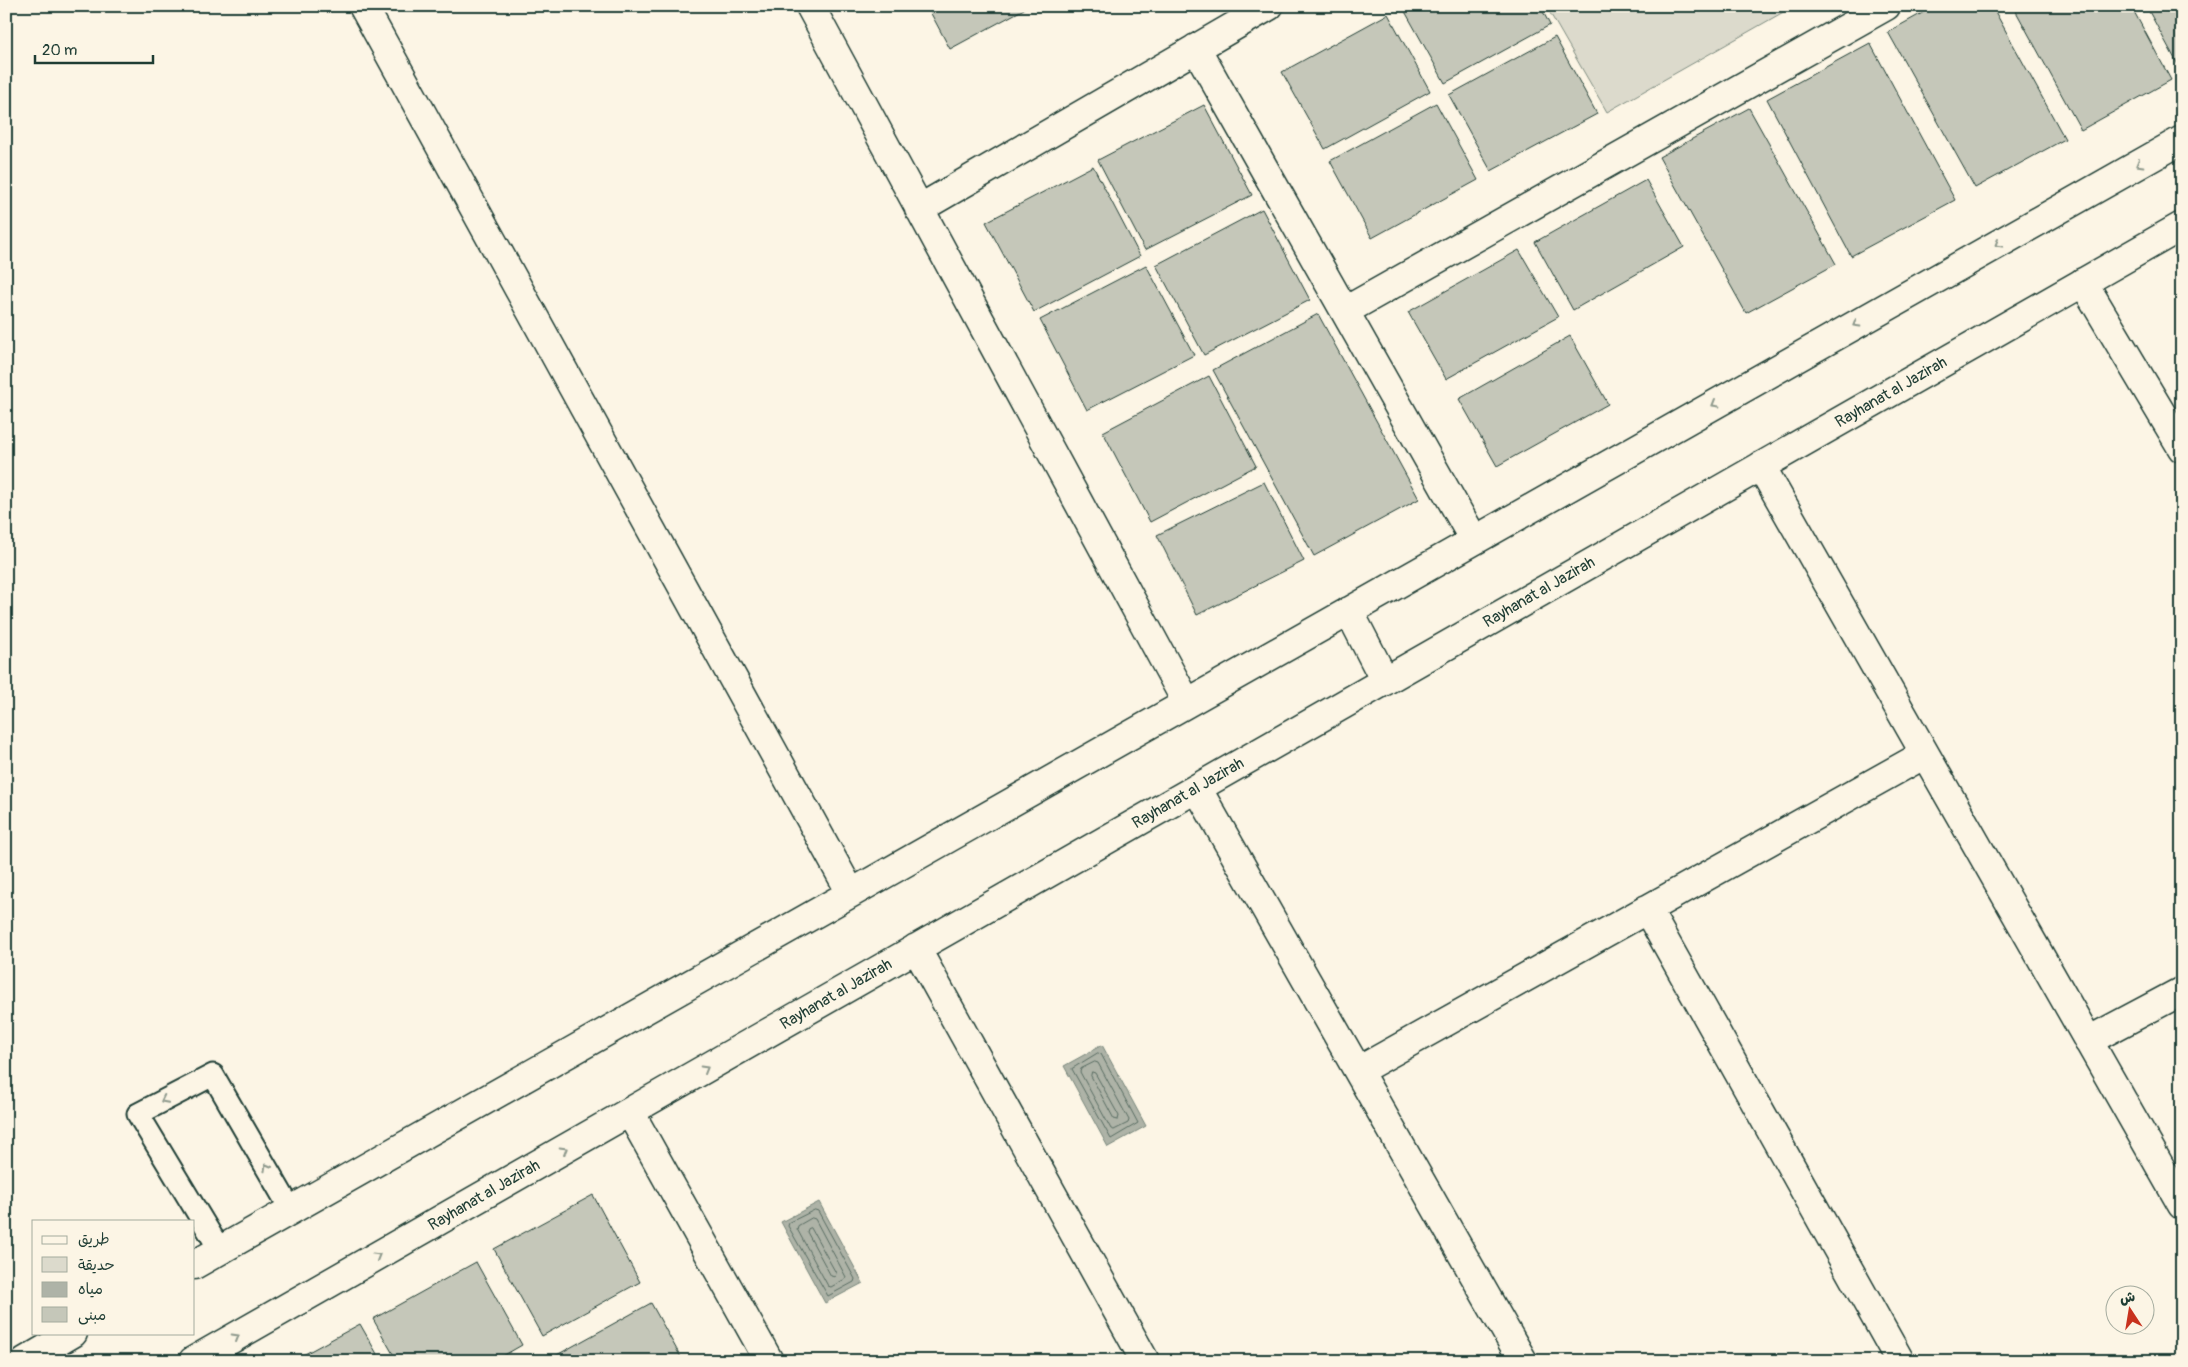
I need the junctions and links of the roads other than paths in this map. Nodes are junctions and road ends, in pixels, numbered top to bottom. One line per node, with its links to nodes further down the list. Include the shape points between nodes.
1 (363, 6): 19 (street)
2 (810, 6): 7 (street)
3 (1269, 6): 5 (street)
4 (1886, 6): 10 (street)
5 (1196, 48): 7 (street); 10 (street)
6 (2182, 140): 13 (street, one-way to 13)
7 (919, 209): 16 (street)
8 (2182, 226): 9 (street, Rayhanat al Jazirah)
9 (2083, 282): 11 (street); 12 (street, Rayhanat al Jazirah)
10 (1345, 311): 13 (street)
11 (2182, 448)
12 (1760, 466): 15 (street, Rayhanat al Jazirah); 17 (street)
13 (1474, 540): 14 (street)
14 (1349, 611): 15 (street); 16 (street)
15 (1384, 680): 18 (street, Rayhanat al Jazirah)
16 (1186, 703): 19 (street)
17 (1925, 754): 20 (street); 23 (street)
18 (1197, 788): 21 (street, Rayhanat al Jazirah); 24 (street)
19 (851, 893): 27 (street)
20 (1647, 909): 24 (street); 36 (street)
21 (916, 948): 25 (street, Rayhanat al Jazirah, one-way to 21); 34 (street)
22 (2182, 991): 23 (street)
23 (2088, 1041): 26 (street)
24 (1358, 1072): 35 (street)
25 (630, 1112): 32 (street, Rayhanat al Jazirah, one-way to 25); 33 (street)
26 (2182, 1206)
27 (291, 1210): 28 (street); 28 (lane, one-way to 28, via 213,1075 138,1114)
28 (220, 1250): 29 (street)
29 (195, 1264)
30 (71, 1334): 31 (street)
31 (24, 1361)
32 (194, 1361)
33 (770, 1361)
34 (1145, 1361)
35 (1523, 1361)
36 (1900, 1361)

